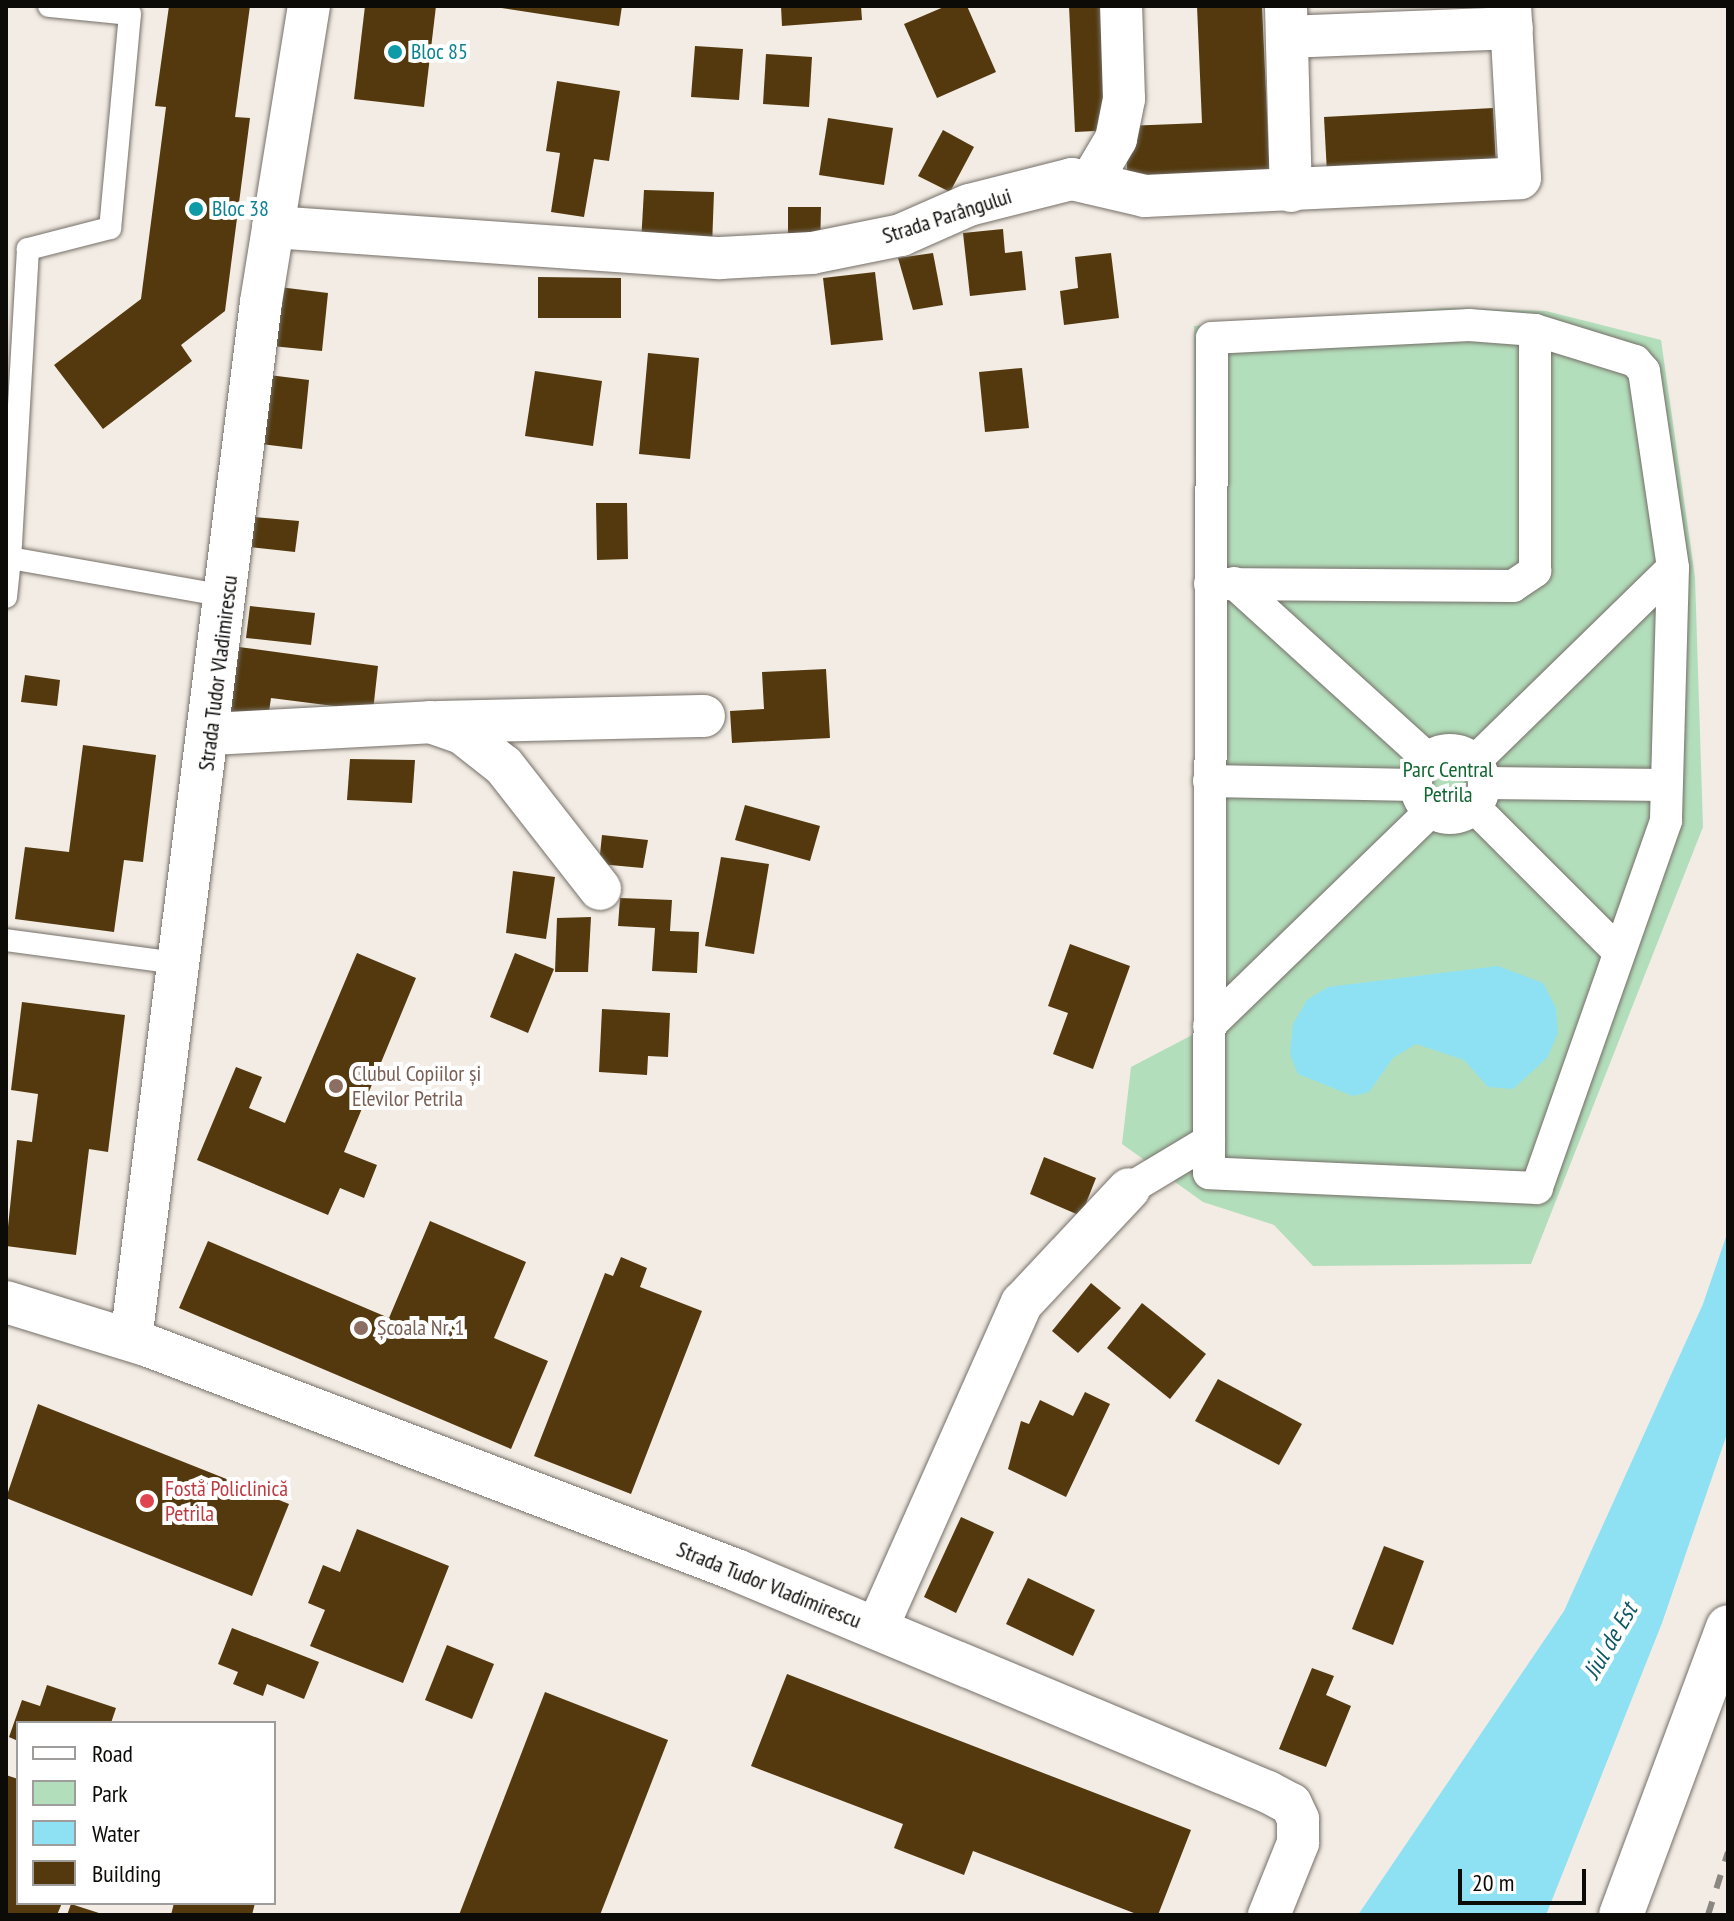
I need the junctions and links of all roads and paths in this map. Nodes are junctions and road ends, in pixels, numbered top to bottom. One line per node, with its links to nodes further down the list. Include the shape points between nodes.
1 (49, 6): 4 (lane)
2 (309, 6): 9 (street, Strada Tudor Vladimirescu)
3 (1121, 6): 7 (street, via 1124,99 1116,139)
4 (131, 10): 11 (lane, via 110,228 28,249)
5 (1511, 17): 6 (street); 8 (street, Strada Parângului, via 1520,178)
6 (1287, 22): 8 (street)
7 (1090, 183): 8 (street, Strada Parângului, via 1145,196); 9 (street, Strada Parângului, via 1072,179 969,205 901,235 812,253 720,258)
8 (1291, 191)
9 (273, 227): 14 (street, Strada Tudor Vladimirescu)
10 (1535, 330): 12 (street, via 1635,361 1644,371); 13 (street, via 1535,571 1513,586); 13 (street, via 1469,325 1212,338)
11 (10, 558): 14 (lane); 15 (lane)
12 (1673, 568): 20 (street); 22 (street)
13 (1222, 583): 19 (street); 21 (street)
14 (226, 596): 18 (street, Strada Tudor Vladimirescu)
15 (6, 597)
16 (704, 716): 17 (street)
17 (430, 722): 18 (street); 23 (street, via 462,733 504,766)
18 (211, 734): 26 (street, Strada Tudor Vladimirescu)
19 (1209, 781): 21 (street); 27 (street)
20 (1479, 784): 21 (street, via 1461,751); 21 (street, via 1446,820); 22 (street); 25 (street)
21 (1424, 785): 27 (street)
22 (1666, 785): 25 (street, via 1666,821)
23 (600, 889)
24 (6, 940): 26 (lane)
25 (1617, 950): 28 (street, via 1537,1188 1209,1173)
26 (183, 964): 31 (street, Strada Tudor Vladimirescu)
27 (1209, 1026): 28 (street)
28 (1209, 1141): 29 (street)
29 (1129, 1189): 33 (street, via 1022,1303)
30 (6, 1302): 31 (street, Strada Tudor Vladimirescu)
31 (131, 1340): 33 (street, Strada Tudor Vladimirescu)
32 (1728, 1627): 35 (street)
33 (877, 1628): 34 (street, Strada Tudor Vladimirescu, via 1291,1804 1298,1843)
34 (1269, 1915)
35 (1621, 1915)

